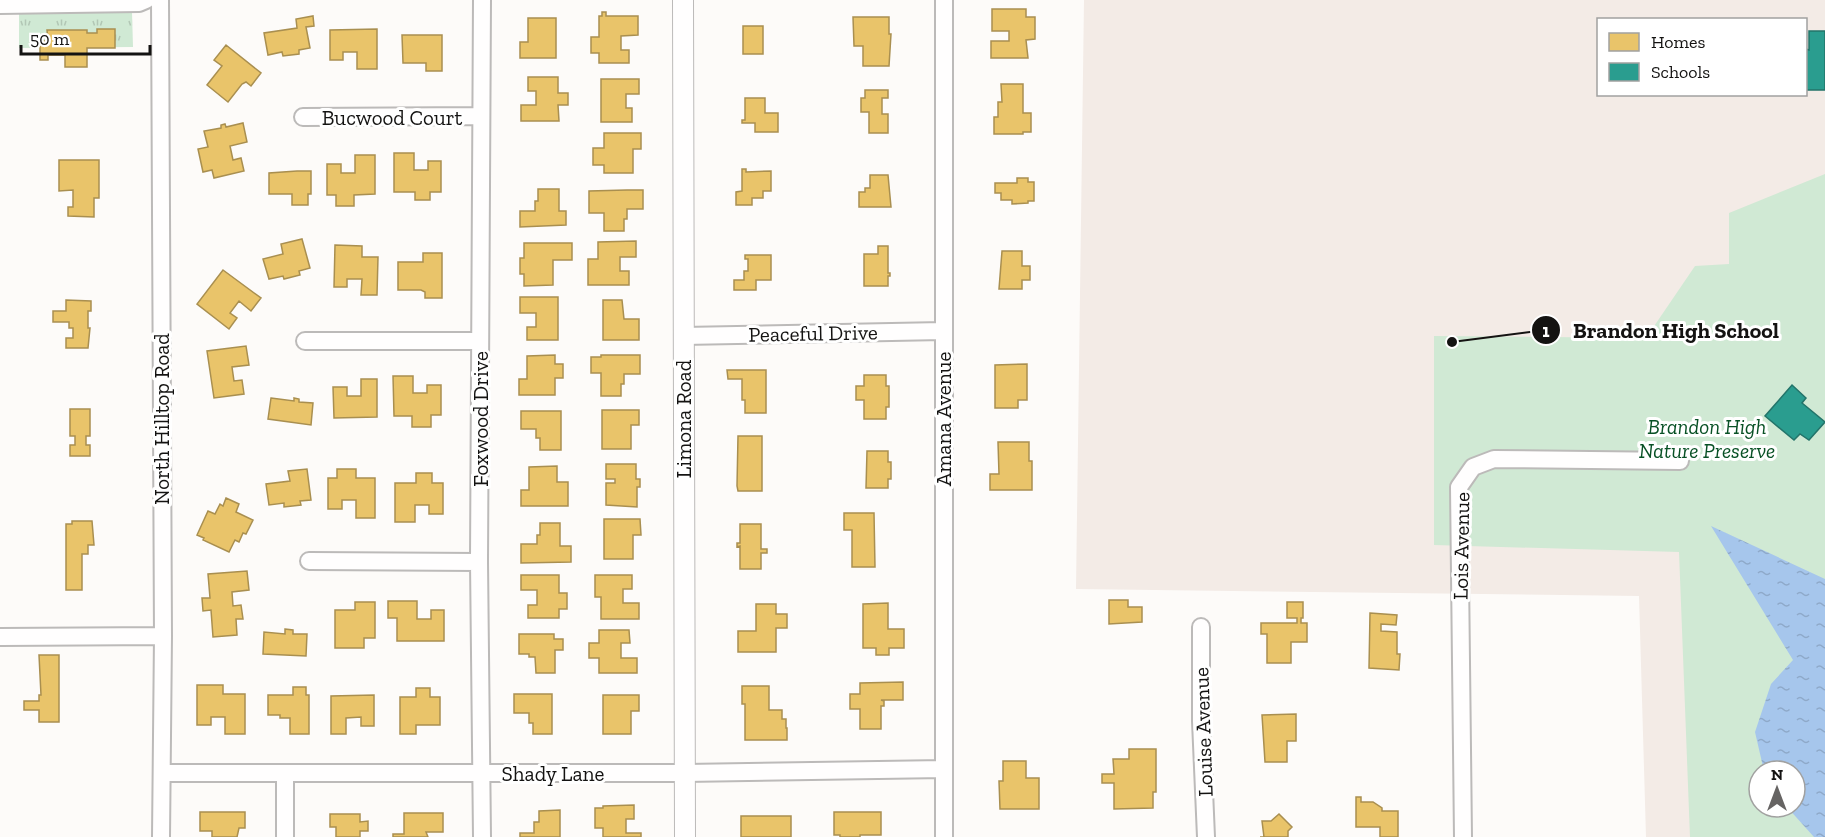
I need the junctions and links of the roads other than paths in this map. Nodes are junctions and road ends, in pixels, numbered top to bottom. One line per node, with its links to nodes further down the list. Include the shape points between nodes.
1 (146, 0): 6 (street)
2 (160, 0): 17 (street, North Hilltop Road)
3 (482, 0): 7 (street, Foxwood Drive)
4 (683, 0): 10 (street, Limona Road)
5 (944, 0): 9 (street, Amana Avenue)
6 (0, 5)
7 (481, 116): 8 (street, Bucwood Court); 12 (street, Foxwood Drive)
8 (303, 117)
9 (943, 331): 10 (street, Peaceful Drive); 19 (street, Amana Avenue)
10 (683, 336): 23 (street, Limona Road)
11 (305, 341): 12 (street)
12 (480, 341): 15 (street, Foxwood Drive)
13 (1680, 460): 30 (street, Lois Avenue, via 1494,459 1473,467 1459,487)
14 (309, 561): 15 (street)
15 (479, 562): 22 (street, Foxwood Drive)
16 (1201, 627): 29 (street, Louise Avenue)
17 (163, 636): 18 (street); 20 (street, North Hilltop Road)
18 (0, 637)
19 (944, 769): 23 (street, Shady Lane); 28 (street, Amana Avenue)
20 (162, 773): 21 (street, Shady Lane); 24 (street, North Hilltop Road)
21 (285, 773): 22 (street, Shady Lane); 25 (street)
22 (482, 773): 23 (street, Shady Lane); 26 (street, Foxwood Drive)
23 (685, 773): 27 (street, Limona Road)
24 (161, 837)
25 (285, 837)
26 (482, 837)
27 (685, 837)
28 (944, 837)
29 (1206, 837)
30 (1463, 837)

